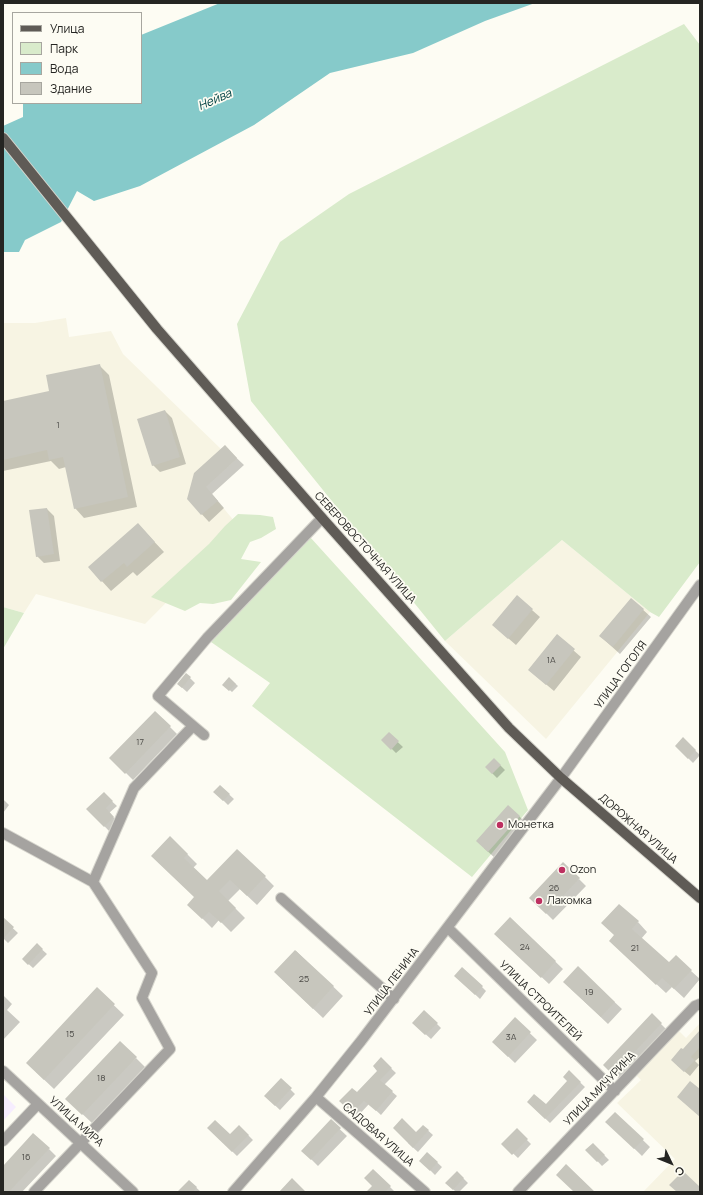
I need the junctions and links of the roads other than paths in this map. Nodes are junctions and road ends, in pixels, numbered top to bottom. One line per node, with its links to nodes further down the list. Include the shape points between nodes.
1 (3, 138): 2 (main road, СЕВЕРОВОСТОЧНАЯ УЛИЦА, via 157,329)
2 (322, 518): 4 (street, via 207,638 158,696); 6 (main road, СЕВЕРОВОСТОЧНАЯ УЛИЦА, via 509,728)
3 (700, 585): 6 (street, УЛИЦА ГОГОЛЯ)
4 (193, 726): 5 (street); 8 (street, via 134,788)
5 (204, 735)
6 (561, 778): 10 (main road, ДОРОЖНАЯ УЛИЦА); 11 (street, УЛИЦА ЛЕНИНА)
7 (3, 834): 8 (street)
8 (93, 882): 19 (street, via 152,973 142,998 170,1049)
9 (281, 898): 12 (street)
10 (700, 898)
11 (448, 928): 12 (street, УЛИЦА ЛЕНИНА); 15 (street, УЛИЦА СТРОИТЕЛЕЙ)
12 (394, 999): 16 (street, УЛИЦА ЛЕНИНА)
13 (700, 1004): 15 (street, УЛИЦА МИЧУРИНА, via 695,1006)
14 (3, 1071): 17 (street, УЛИЦА МИРА)
15 (615, 1090): 24 (street, УЛИЦА МИЧУРИНА)
16 (316, 1097): 22 (street, УЛИЦА ЛЕНИНА); 23 (street, САДОВАЯ УЛИЦА)
17 (38, 1104): 18 (street); 19 (street, УЛИЦА МИРА)
18 (3, 1141)
19 (81, 1143): 20 (street); 21 (street, УЛИЦА МИРА)
20 (34, 1192)
21 (133, 1192)
22 (233, 1192)
23 (425, 1192)
24 (518, 1192)

